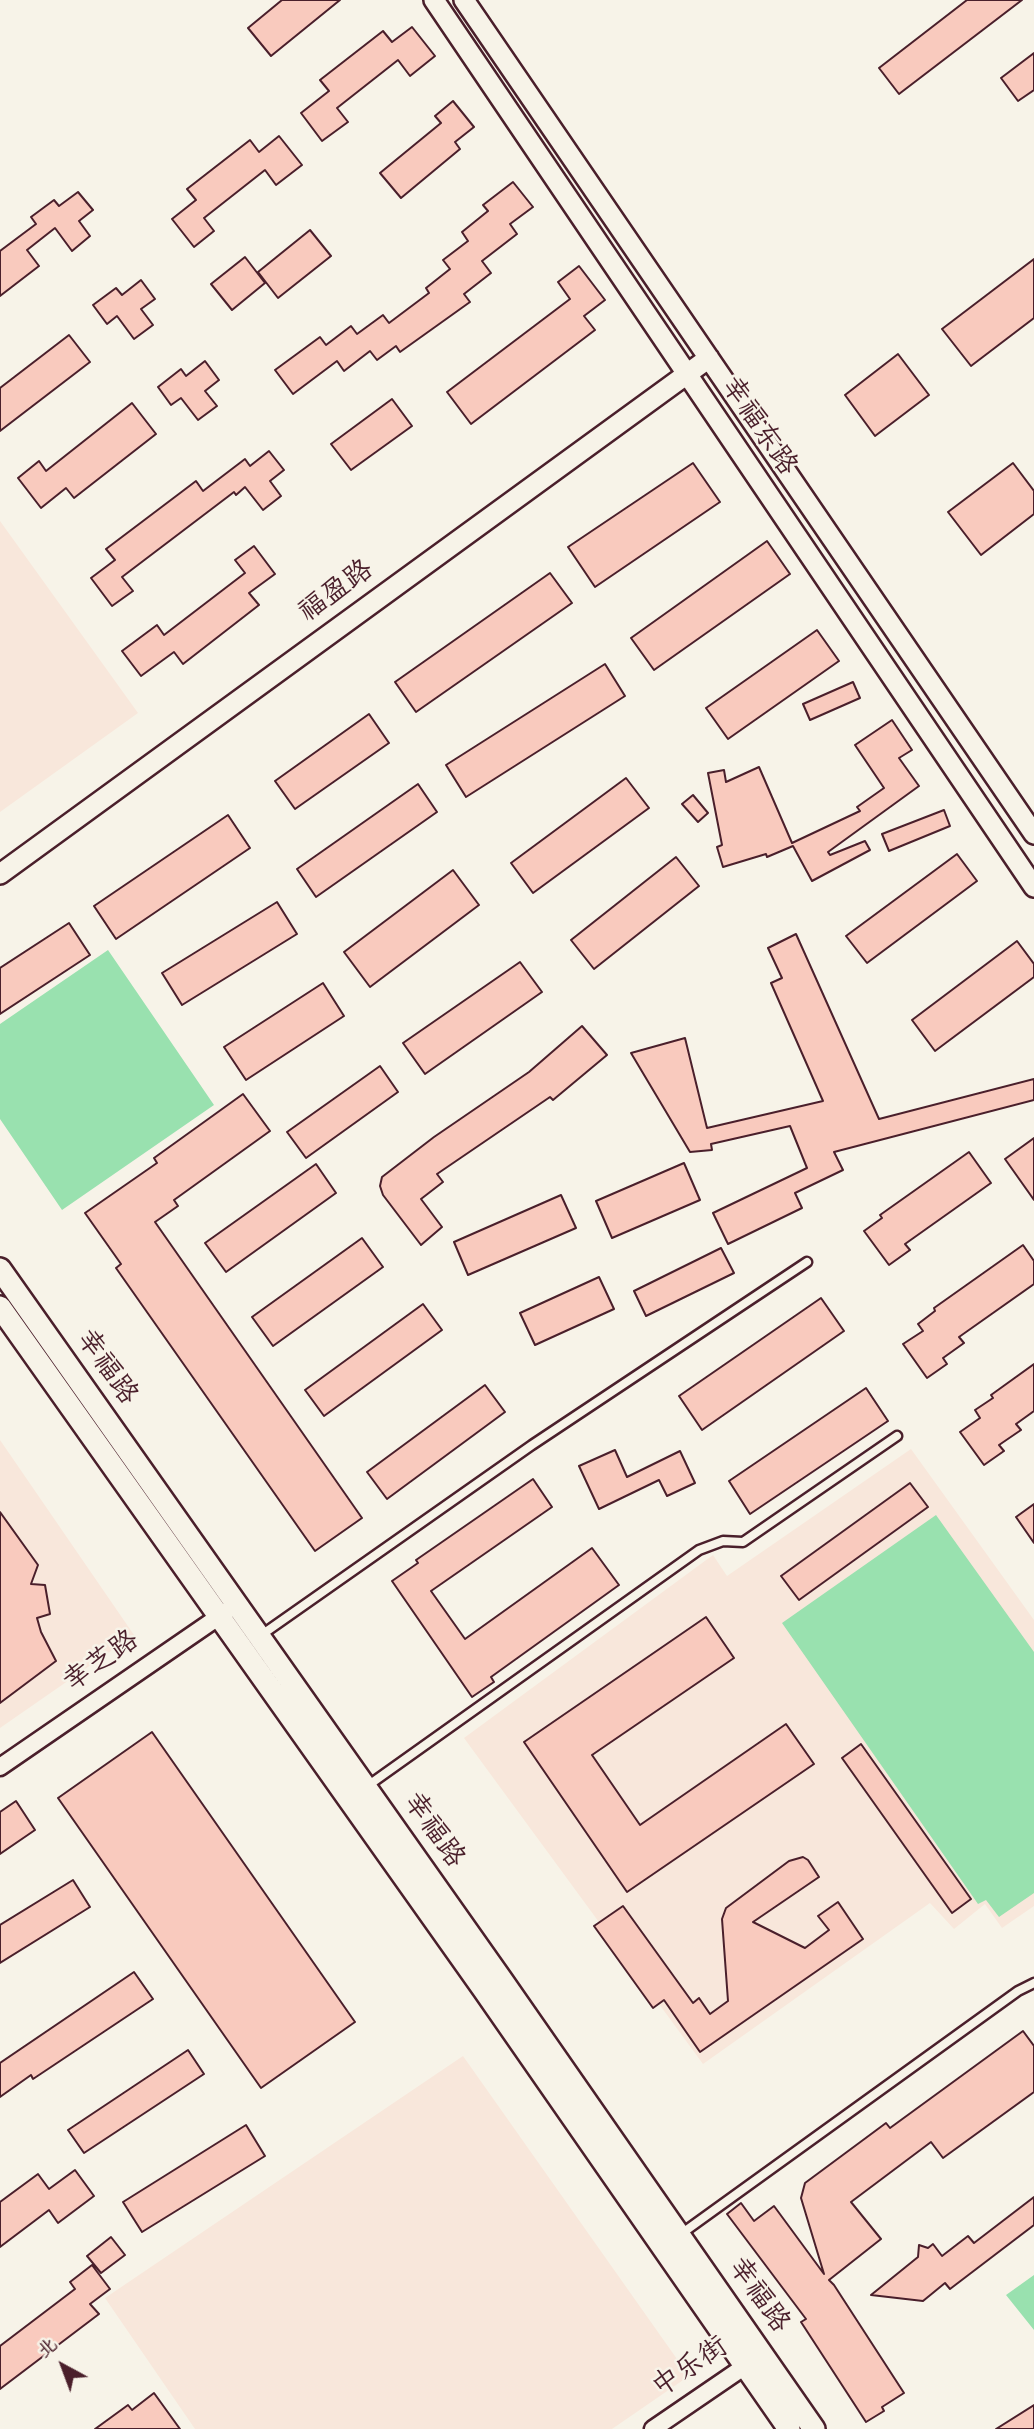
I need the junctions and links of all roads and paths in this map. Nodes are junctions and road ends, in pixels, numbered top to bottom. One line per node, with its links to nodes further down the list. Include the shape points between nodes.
1 (434, 0): 4 (street, 幸福东路)
2 (464, 0): 3 (street, 幸福东路)
3 (709, 358): 4 (street, 福盈路); 5 (street, 幸福东路)
4 (687, 375): 6 (street, 福盈路); 7 (street, 幸福东路)
5 (1034, 834)
6 (0, 874)
7 (1034, 887)
8 (807, 1262): 13 (lane, via 532,1445)
9 (0, 1269): 12 (main road, 幸福路)
10 (0, 1307): 12 (main road, 幸福路)
11 (897, 1436): 15 (lane, via 743,1542 723,1541 699,1550)
12 (227, 1611): 13 (main road, 幸福路); 14 (street, 幸芝路); 18 (main road, 幸福路, via 484,1990)
13 (258, 1637): 15 (main road, 幸福路)
14 (0, 1767)
15 (365, 1788): 17 (main road, 幸福路)
16 (1034, 1983): 17 (lane)
17 (679, 2235): 18 (main road, 幸福路)
18 (753, 2360): 19 (street, 中乐街); 20 (main road, 幸福路); 21 (main road, 幸福路)
19 (653, 2429)
20 (789, 2429)
21 (814, 2429)

